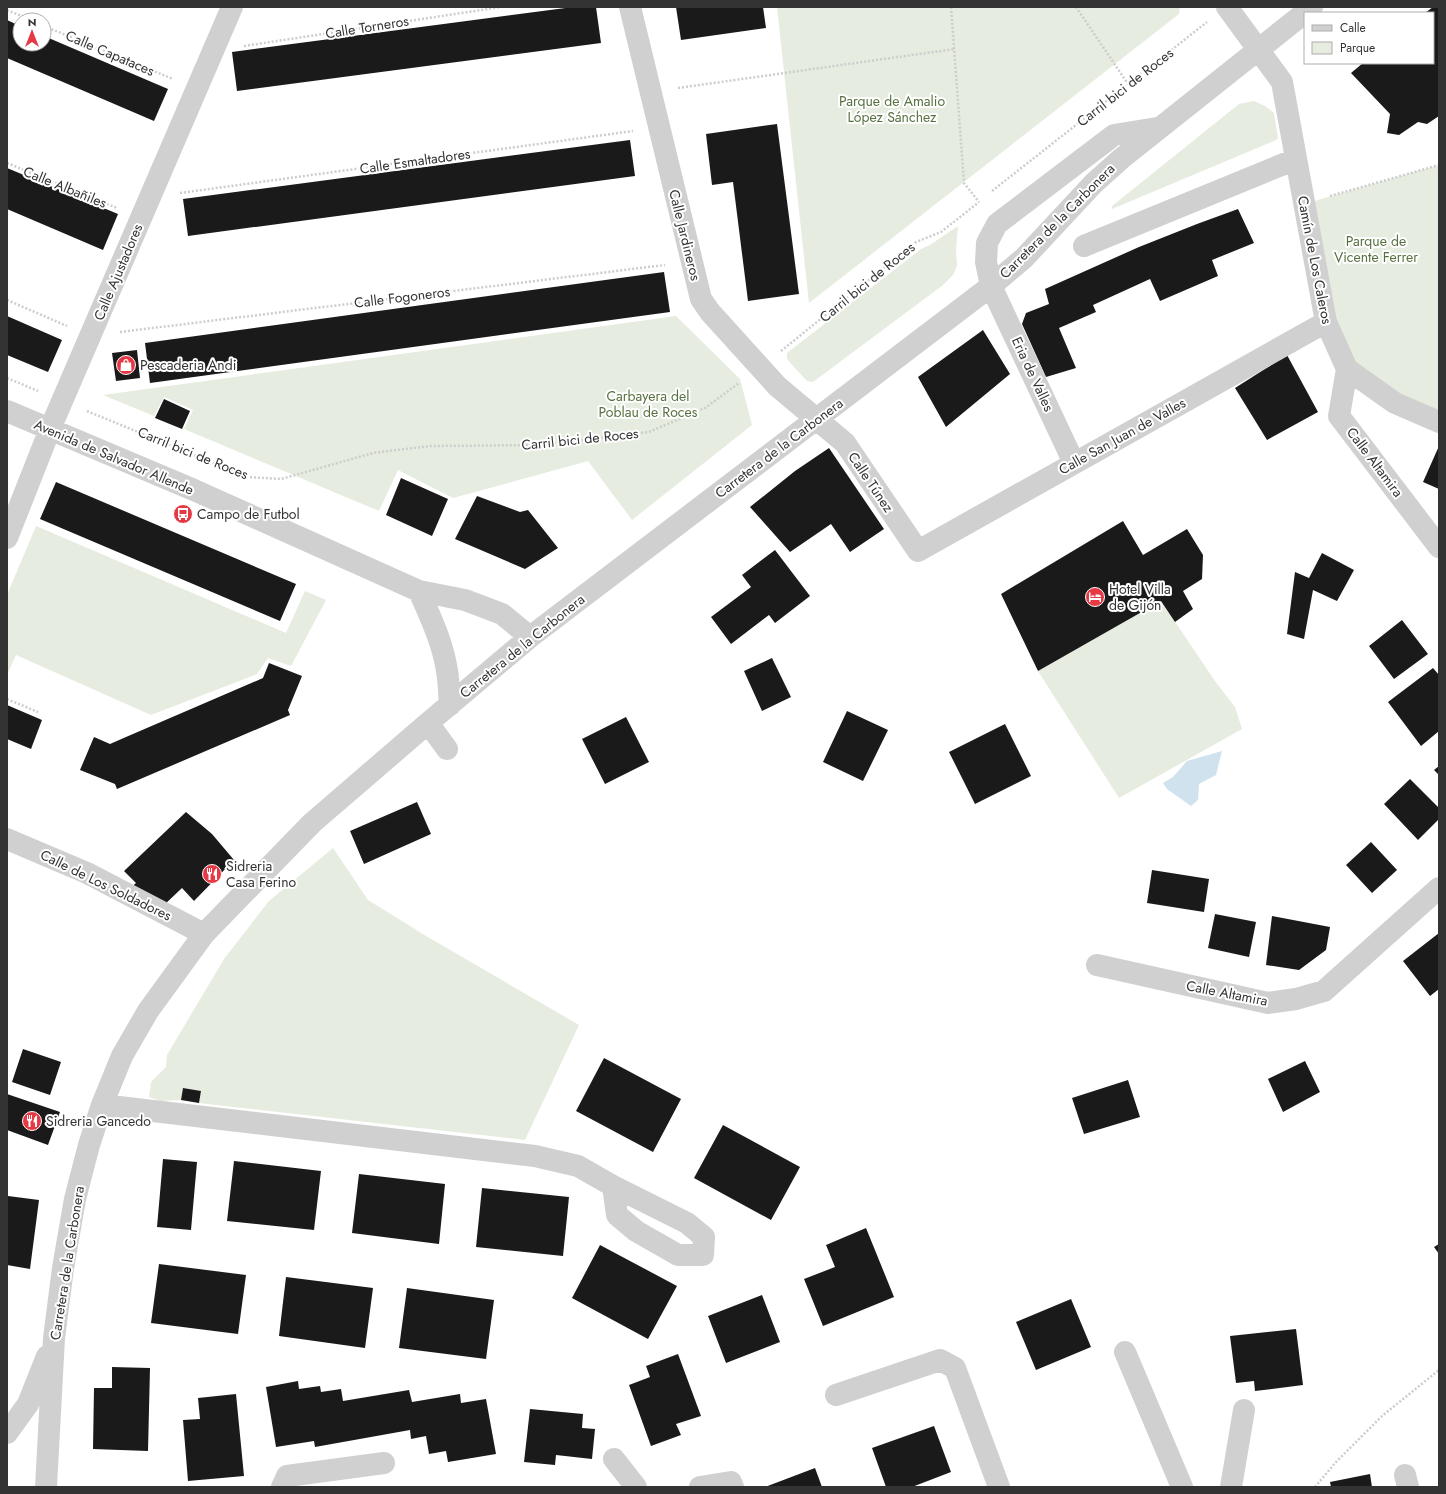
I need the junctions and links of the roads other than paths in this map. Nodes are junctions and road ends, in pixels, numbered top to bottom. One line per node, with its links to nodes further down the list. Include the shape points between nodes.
1 (232, 7): 15 (street, Calle Ajustadores)
2 (630, 7): 13 (street, Calle Jardineros, via 701,299 776,386)
3 (1227, 7): 5 (street, Camín de Los Caleros)
4 (1304, 13): 5 (street, Carretera de la Carbonera)
5 (1258, 50): 6 (street, Carretera de la Carbonera); 7 (street, Camín de Los Caleros, via 1282,82)
6 (1158, 128): 9 (street, Carretera de la Carbonera, via 1094,183 1024,258); 9 (street, Eria de Valles, via 1114,135 997,224 987,243 986,262)
7 (1296, 160): 8 (street); 10 (street, Camín de Los Caleros)
8 (1084, 246)
9 (991, 286): 13 (street, Carretera de la Carbonera); 16 (street, Eria de Valles)
10 (1326, 322): 11 (street, Camín de Los Caleros); 16 (street, Calle San Juan de Valles)
11 (1347, 369): 14 (street, via 1395,403); 18 (street, Calle Altamira, via 1339,416)
12 (7, 411): 15 (street, Avenida de Salvador Allende)
13 (818, 419): 19 (street, Calle Túnez, via 845,443); 21 (street, Carretera de la Carbonera)
14 (1439, 422)
15 (50, 429): 17 (street, Calle Ajustadores); 20 (street, Avenida de Salvador Allende, via 194,490)
16 (1074, 463): 19 (street, Calle San Juan de Valles)
17 (7, 538)
18 (1439, 547)
19 (918, 551)
20 (419, 591): 21 (street, Avenida de Salvador Allende, via 465,600 502,614); 22 (street, via 435,627 443,655)
21 (530, 637): 22 (street, Carretera de la Carbonera)
22 (450, 705): 23 (street, Carretera de la Carbonera)
23 (428, 723): 24 (street); 27 (street, Carretera de la Carbonera, via 312,823)
24 (447, 749)
25 (7, 839): 27 (street, Calle de Los Soldadores, via 87,873)
26 (1439, 888): 28 (street, Calle Altamira, via 1324,991 1296,999 1268,1003)
27 (204, 934): 29 (street, Carretera de la Carbonera, via 148,1011 122,1056)
28 (1097, 965)
29 (102, 1105): 30 (street, via 535,1156 578,1166); 31 (street, Carretera de la Carbonera, via 75,1199)
30 (613, 1186)
31 (54, 1338): 35 (street, via 28,1404); 38 (street, Carretera de la Carbonera)
32 (1125, 1352): 44 (street)
33 (836, 1395): 43 (street, via 940,1360 955,1368)
34 (1244, 1410): 45 (street)
35 (7, 1433)
36 (614, 1459): 40 (street)
37 (384, 1463): 39 (street, via 287,1476)
38 (46, 1487)
39 (282, 1487)
40 (636, 1487)
41 (700, 1487): 42 (street, via 731,1482)
42 (733, 1487)
43 (999, 1487)
44 (1182, 1487)
45 (1231, 1487)

